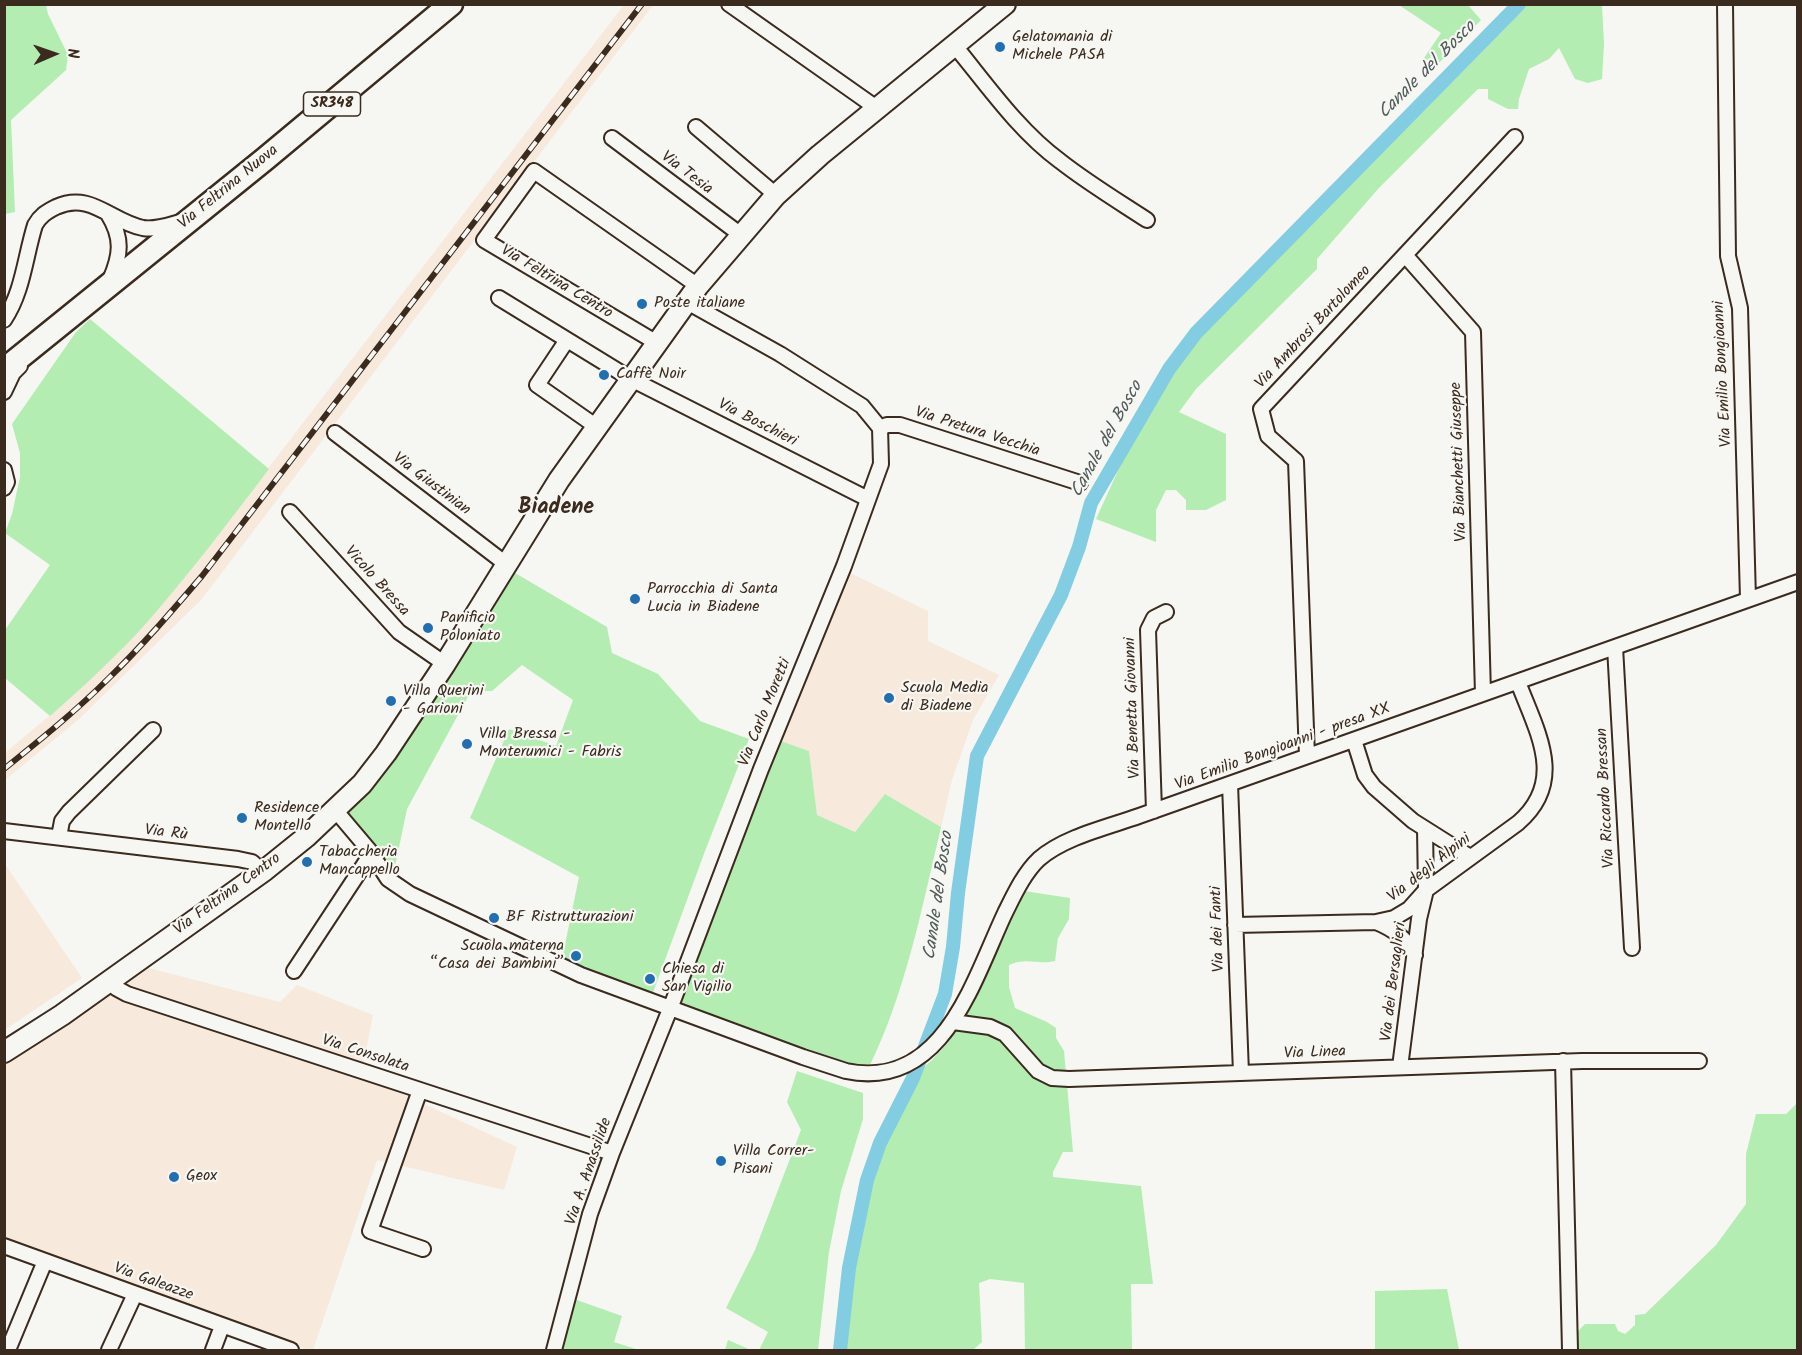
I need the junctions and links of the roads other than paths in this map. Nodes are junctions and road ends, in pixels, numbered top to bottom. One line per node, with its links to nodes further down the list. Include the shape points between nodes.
1 (452, 4): 12 (main road, Via Feltrina Nuova / SR348)
2 (729, 4): 6 (street)
3 (1005, 4): 5 (main road, Via Feltrina Centro)
4 (1725, 4): 36 (street, Via Emilio Bongioanni, via 1728,256 1740,308)
5 (955, 46): 6 (main road, Via Feltrina Centro); 13 (street, via 1013,115 1059,161)
6 (878, 109): 10 (main road, Via Feltrina Centro)
7 (696, 127): 10 (street)
8 (1515, 137): 15 (street, Via Ambrosi Bartolomeo)
9 (612, 138): 14 (street, Via Tesia)
10 (776, 195): 14 (main road, Via Feltrina Centro)
11 (107, 212): 12 (street, via 144,228); 16 (street, via 117,228 119,242 119,255); 19 (street, via 68,202 39,217 12,310)
12 (191, 219): 16 (main road, Via Feltrina Nuova / SR348)
13 (1148, 220)
14 (741, 236): 17 (main road, Via Feltrina Centro)
15 (1404, 255): 41 (street, Via Bianchetti Giuseppe, via 1473,332); 44 (street, Via Ambrosi Bartolomeo, via 1261,409 1268,436 1296,462)
16 (107, 287): 20 (main road, Via Feltrina Nuova / SR348)
17 (693, 294): 22 (main road, Via Feltrina Centro); 22 (street, Via Feltrina Centro, via 534,171 484,240); 27 (street, via 862,406)
18 (499, 298): 21 (street)
19 (4, 320)
20 (53, 331): 23 (main road, Via Feltrina Nuova / SR348); 25 (street, via 13,373)
21 (567, 340): 24 (street); 26 (street, via 537,385)
22 (657, 343): 24 (main road, Via Feltrina Centro)
23 (4, 370)
24 (631, 379): 26 (main road, Via Feltrina Centro); 32 (street, Via Boschieri)
25 (4, 392)
26 (597, 427): 34 (main road, Via Feltrina Centro)
27 (880, 429): 30 (street, Via Pretura Vecchia, via 900,425); 32 (street, Via Carlo Moretti, via 880,464)
28 (336, 433): 34 (street, Via Giustinian)
29 (4, 470): 31 (street)
30 (1080, 483)
31 (4, 488)
32 (868, 499): 61 (street, Via Carlo Moretti)
33 (290, 512): 39 (street, Vicolo Bressa, via 399,632)
34 (507, 564): 39 (main road, Via Feltrina Centro)
35 (1797, 582): 36 (street, Via Emilio Bongioanni - presa XX)
36 (1749, 599): 38 (street, Via Emilio Bongioanni - presa XX)
37 (1166, 612): 47 (street, Via Benetta Giovanni, via 1154,618 1148,630)
38 (1615, 647): 40 (street, Via Emilio Bongioanni - presa XX); 57 (street, Via Riccardo Bressan)
39 (445, 664): 46 (main road, Via Feltrina Centro, via 386,753)
40 (1518, 682): 41 (street, Via Emilio Bongioanni - presa XX); 52 (street, Via degli Alpini, via 1542,747 1545,782 1539,801 1528,814)
41 (1484, 694): 43 (street, Via Emilio Bongioanni - presa XX)
42 (153, 730): 50 (street, via 69,812 62,821)
43 (1354, 740): 44 (street, Via Emilio Bongioanni - presa XX); 48 (street, via 1365,775 1374,787)
44 (1307, 756): 45 (street, Via Emilio Bongioanni - presa XX)
45 (1230, 784): 47 (street, Via Emilio Bongioanni - presa XX); 56 (street, Via dei Fanti)
46 (336, 811): 51 (street); 53 (main road, Via Feltrina Centro)
47 (1154, 811): 62 (street, Via Emilio Bongioanni - presa XX, via 1068,842 1038,860 1016,891)
48 (1425, 829): 52 (street); 54 (street, Via dei Bersaglieri)
49 (4, 831): 50 (street, Via Rù)
50 (59, 837): 53 (street, Via Rù, via 252,862)
51 (371, 854): 59 (street); 61 (street, via 388,879 410,894 581,975)
52 (1470, 857): 54 (street, Via degli Alpini)
53 (265, 870): 60 (main road, Via Feltrina Centro)
54 (1426, 890): 55 (street, Via degli Alpini, via 1409,909); 58 (street, Via dei Bersaglieri)
55 (1376, 922): 56 (street, Via degli Alpini); 58 (street, via 1402,937)
56 (1235, 925): 67 (street, Via dei Fanti)
57 (1632, 948)
58 (1415, 955): 66 (street, Via dei Bersaglieri)
59 (294, 971)
60 (111, 981): 63 (main road, Via Feltrina Centro); 68 (street, Via Consolata, via 127,994)
61 (670, 1009): 62 (street, Via Emilio Bongioanni - presa XX, via 856,1073 885,1073 903,1068 936,1043); 69 (street, Via A. Anassilide)
62 (953, 1022): 67 (street, Via Linea, via 990,1027 1005,1034 1038,1071 1052,1078)
63 (4, 1052)
64 (1563, 1061): 65 (street, Via Linea); 66 (street, Via Linea); 81 (street)
65 (1699, 1061)
66 (1400, 1067): 67 (street, Via Linea)
67 (1241, 1073)
68 (420, 1090): 69 (street, Via Consolata); 71 (street, via 370,1231)
69 (612, 1154): 80 (street, Via A. Anassilide, via 590,1214)
70 (4, 1246): 72 (street, Via Galeazze)
71 (423, 1249)
72 (45, 1261): 73 (street, Via Galeazze); 76 (street)
73 (135, 1294): 74 (street, Via Galeazze); 77 (street)
74 (222, 1326): 75 (street, Via Galeazze); 78 (street)
75 (270, 1347): 79 (street, Via Galeazze)
76 (8, 1350)
77 (109, 1350)
78 (213, 1350)
79 (291, 1350)
80 (554, 1350)
81 (1570, 1350)

